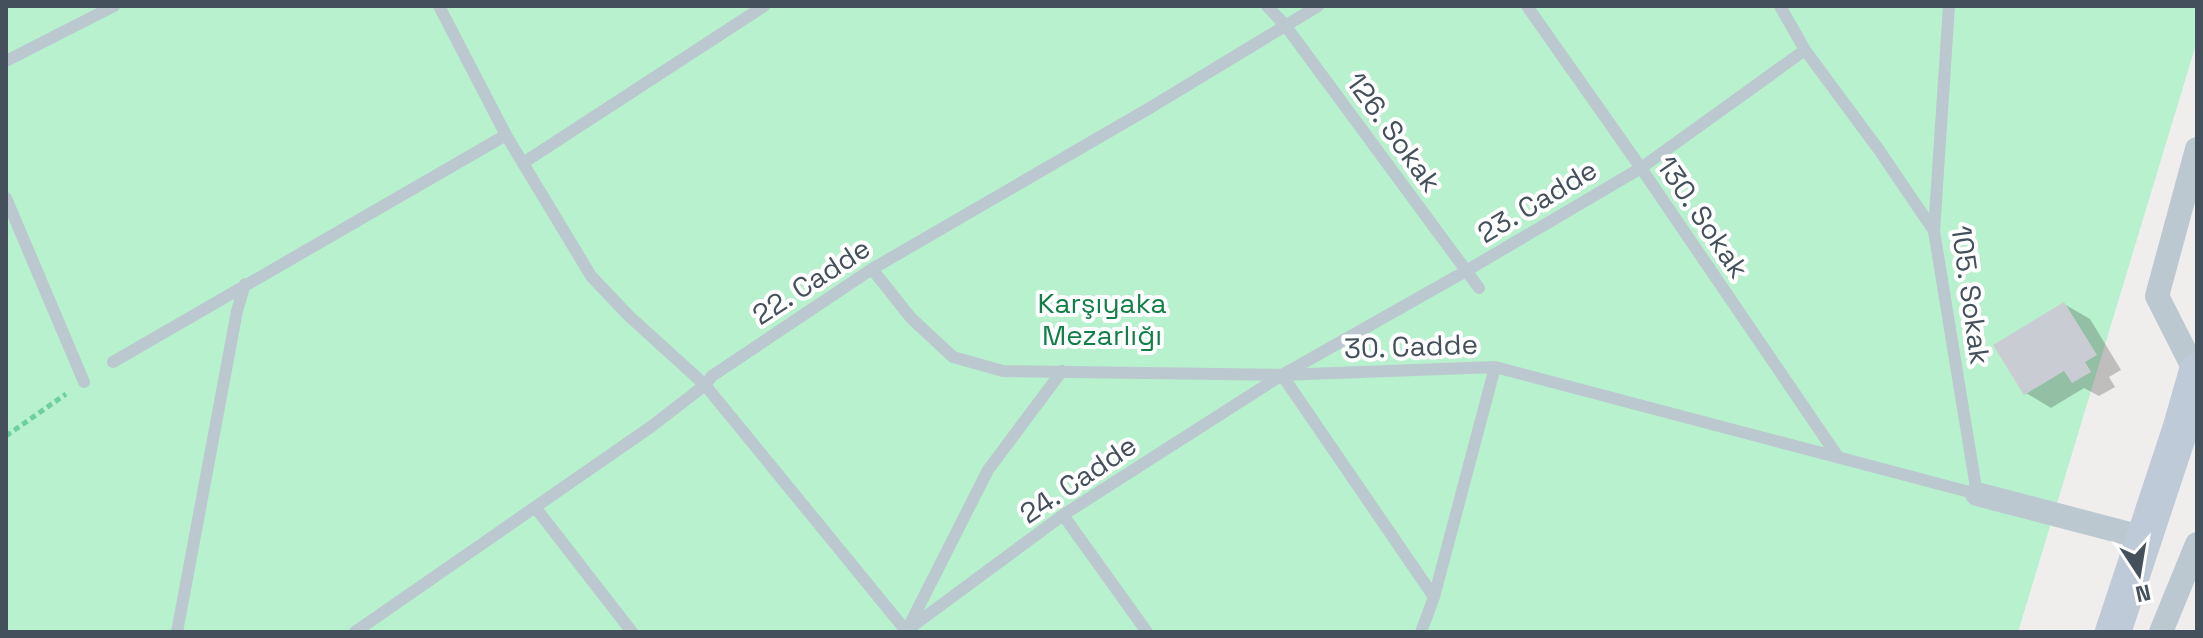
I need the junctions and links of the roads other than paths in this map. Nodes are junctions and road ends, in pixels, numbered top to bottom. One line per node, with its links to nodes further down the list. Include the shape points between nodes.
1 (114, 6): 11 (lane)
2 (439, 6): 12 (lane)
3 (764, 6): 14 (lane)
4 (1267, 6): 9 (lane, 126. Sokak)
5 (1318, 6): 9 (lane, 22. Cadde)
6 (1527, 6): 15 (lane, 130. Sokak)
7 (1780, 6): 10 (lane)
8 (1949, 6): 17 (lane, 105. Sokak)
9 (1285, 25): 18 (lane, 22. Cadde); 19 (lane, 126. Sokak)
10 (1805, 50): 15 (lane, 23. Cadde); 17 (lane)
11 (6, 61)
12 (506, 135): 14 (lane); 20 (lane)
13 (2197, 149): 25 (street, via 2157,296)
14 (523, 163): 28 (lane, via 591,276)
15 (1641, 168): 19 (lane, 23. Cadde); 29 (lane, 130. Sokak)
16 (6, 198): 27 (lane)
17 (1934, 231): 30 (lane, 105. Sokak)
18 (872, 269): 24 (lane, 30. Cadde, via 911,318 953,357 1003,371); 28 (lane, 22. Cadde)
19 (1466, 271): 21 (lane, 126. Sokak); 26 (lane, 23. Cadde)
20 (245, 284): 22 (lane); 36 (lane)
21 (1479, 288)
22 (113, 362)
23 (1495, 367): 26 (lane, 30. Cadde); 29 (lane, 30. Cadde); 35 (lane)
24 (1062, 371): 26 (lane, 30. Cadde); 39 (lane, via 988,470)
25 (2197, 372): 33 (main road)
26 (1282, 375): 32 (lane, 24. Cadde); 35 (lane)
27 (84, 382)
28 (705, 385): 31 (lane, 22. Cadde); 39 (lane)
29 (1838, 457): 30 (lane, 30. Cadde)
30 (1977, 494): 33 (street)
31 (535, 507): 37 (lane, 22. Cadde); 38 (lane)
32 (1063, 515): 39 (lane, 24. Cadde); 40 (lane)
33 (2145, 538): 42 (main road)
34 (2197, 544): 43 (street)
35 (1434, 597): 41 (lane)
36 (177, 632)
37 (355, 632)
38 (632, 632)
39 (906, 632)
40 (1147, 632)
41 (1421, 632)
42 (2113, 632)
43 (2161, 632)

